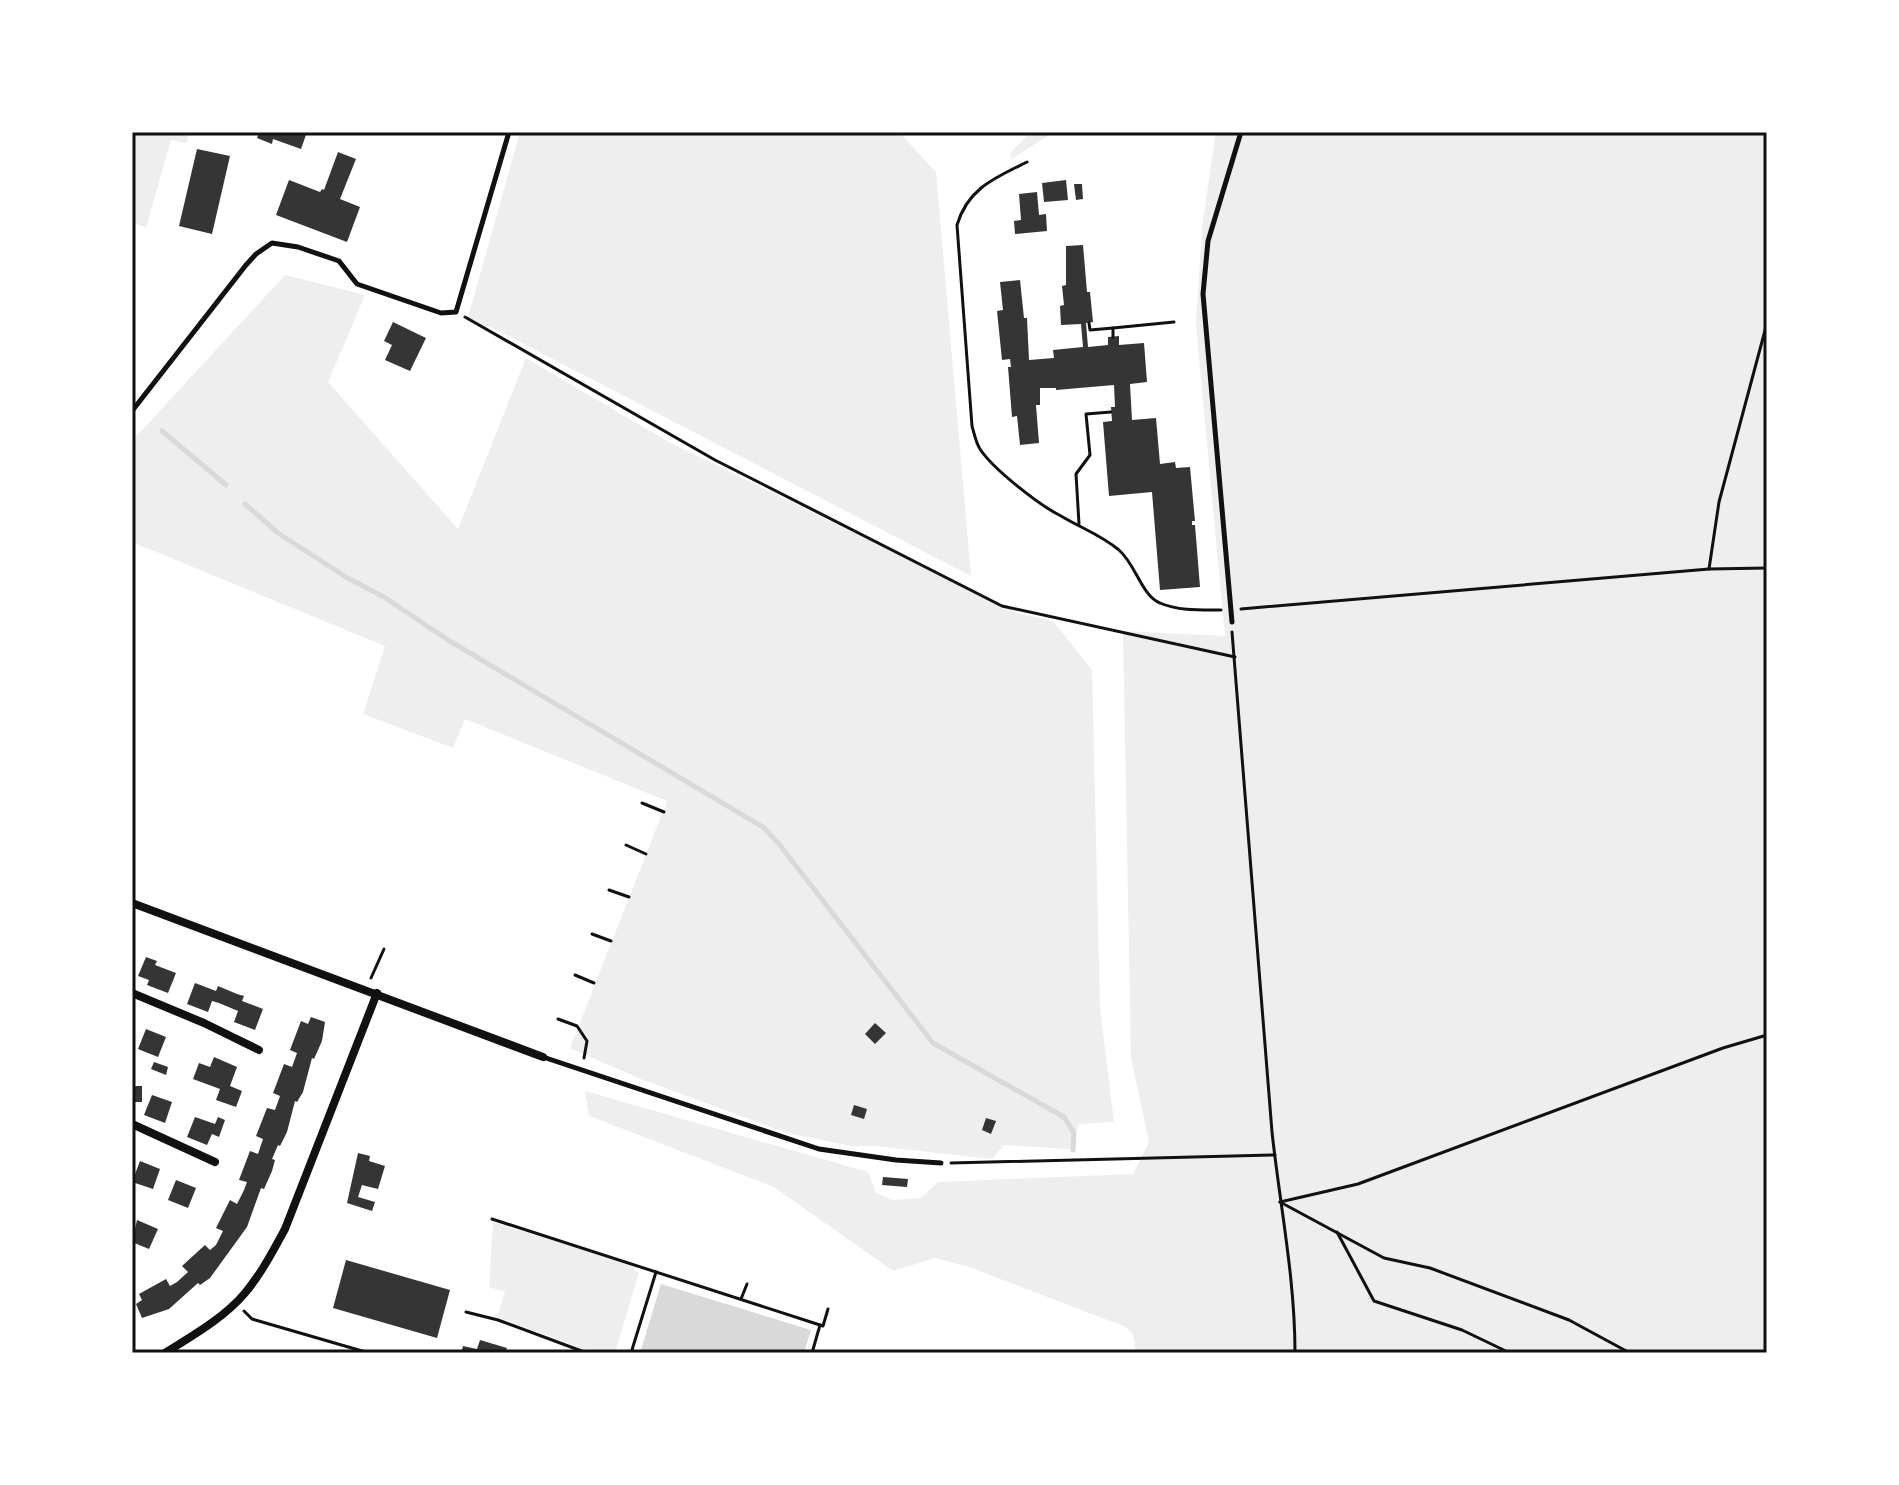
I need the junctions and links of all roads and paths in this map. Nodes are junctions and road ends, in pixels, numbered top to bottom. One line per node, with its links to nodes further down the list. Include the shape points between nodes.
1 (509, 132): 4 (lane)
2 (1241, 132): 15 (lane, via 1208,241 1203,294)
3 (1027, 162): 12 (path, via 968,198 957,225 972,426 979,448 1001,470 1061,517)
4 (456, 312): 10 (lane, via 441,313 357,284 339,261 272,243 246,265); 17 (path, via 715,460 1002,606)
5 (1174, 322): 8 (path)
6 (1089, 323): 8 (path, via 1090,330)
7 (1767, 323): 14 (path, via 1719,502)
8 (1113, 328): 9 (path)
9 (1113, 337)
10 (132, 411)
11 (1111, 412): 12 (path, via 1086,414 1090,455 1076,474)
12 (1079, 524): 15 (path, via 1134,565 1144,590 1158,603)
13 (1767, 568): 14 (path)
14 (1709, 569): 15 (path)
15 (1230, 610): 16 (lane)
16 (1232, 622): 17 (path)
17 (1235, 657): 39 (path)
18 (642, 803): 19 (path)
19 (664, 812)
20 (626, 845): 21 (path)
21 (646, 854)
22 (609, 890): 23 (path)
23 (629, 897)
24 (132, 903): 30 (street)
25 (592, 934): 26 (path)
26 (611, 941)
27 (384, 949): 30 (path)
28 (575, 975): 29 (path)
29 (594, 983)
30 (367, 989): 32 (street)
31 (132, 993): 35 (street)
32 (377, 993): 36 (street); 48 (street, via 285,1229 266,1264)
33 (558, 1019): 37 (path, via 577,1026 587,1041)
34 (1767, 1035): 42 (path, via 1358,1184)
35 (259, 1050)
36 (543, 1057): 37 (lane)
37 (581, 1071): 41 (lane, via 819,1149)
38 (132, 1124): 40 (street)
39 (1275, 1155): 41 (path); 42 (path)
40 (215, 1162)
41 (941, 1163)
42 (1280, 1202): 44 (path); 57 (path, via 1293,1279)
43 (492, 1219): 45 (path)
44 (1337, 1232): 58 (path, via 1374,1301 1462,1330); 59 (path, via 1384,1258 1430,1268 1569,1320)
45 (656, 1272): 47 (path); 55 (path)
46 (747, 1284): 47 (path)
47 (741, 1299): 51 (path)
48 (235, 1302): 52 (street); 53 (path, via 252,1319)
49 (828, 1309): 51 (path)
50 (466, 1312): 54 (path)
51 (820, 1325): 56 (path)
52 (165, 1353)
53 (369, 1353)
54 (587, 1353)
55 (631, 1353)
56 (812, 1353)
57 (1295, 1353)
58 (1510, 1353)
59 (1630, 1353)

